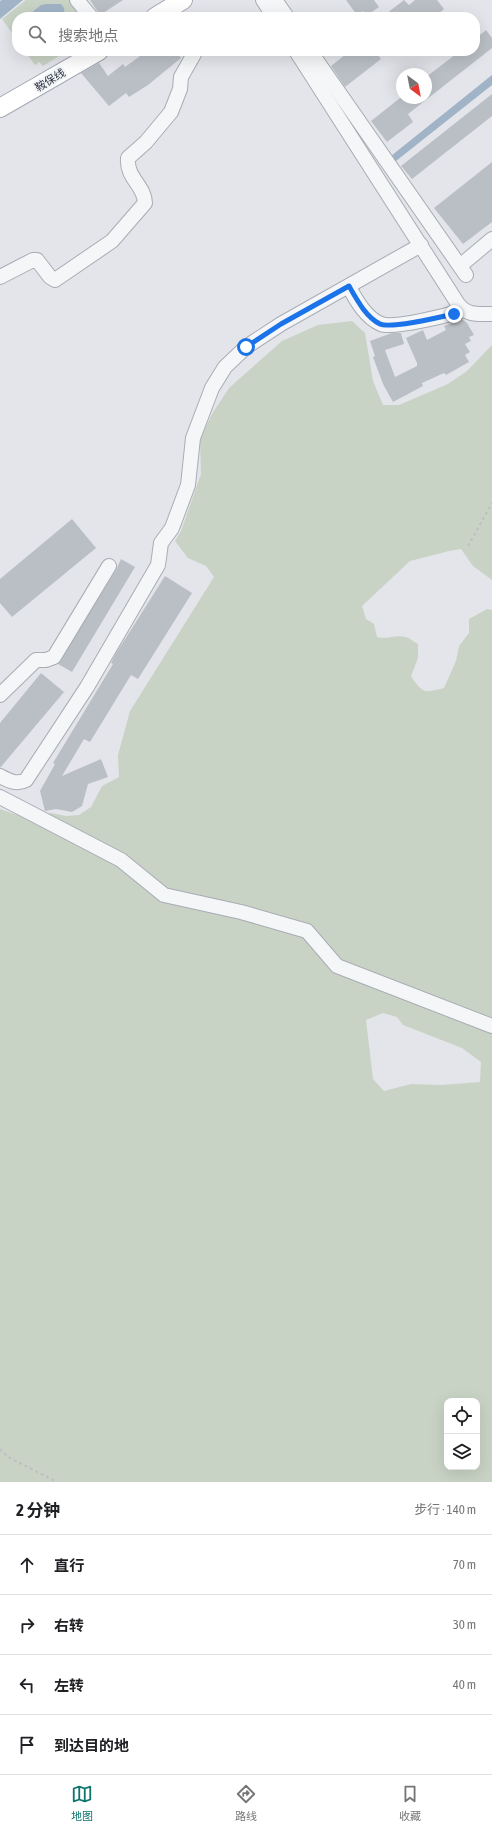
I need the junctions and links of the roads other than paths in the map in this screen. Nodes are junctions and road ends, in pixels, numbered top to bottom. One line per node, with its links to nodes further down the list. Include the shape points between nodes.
1 (77, 0): 5 (street)
2 (183, 0): 6 (main road)
3 (263, 0): 7 (street)
4 (275, 0): 8 (street)
5 (87, 12)
6 (166, 12)
7 (271, 12)
8 (283, 12)
9 (90, 56): 13 (main road, 鞍保线)
10 (193, 56): 16 (street, via 181,77 180,89 171,112 162,126 128,158 127,167 145,197 145,203 118,236 56,280 50,277 37,260)
11 (299, 56): 15 (street)
12 (313, 56): 14 (street, via 462,270)
13 (0, 108)
14 (492, 239)
15 (421, 246): 17 (street); 18 (street)
16 (0, 276)
17 (349, 286): 18 (street, via 358,302 382,325 443,317); 22 (street, via 275,328 246,347 225,367 212,388 193,438 188,485 172,528 161,543 158,565 87,687 26,780 20,783)
18 (464, 310): 19 (street, via 470,314)
19 (492, 314)
20 (109, 566): 21 (street, via 54,657 36,660)
21 (0, 695)
22 (0, 776)
23 (0, 797): 24 (street, via 121,860 164,895 241,912 307,931 337,966)
24 (492, 1026)

